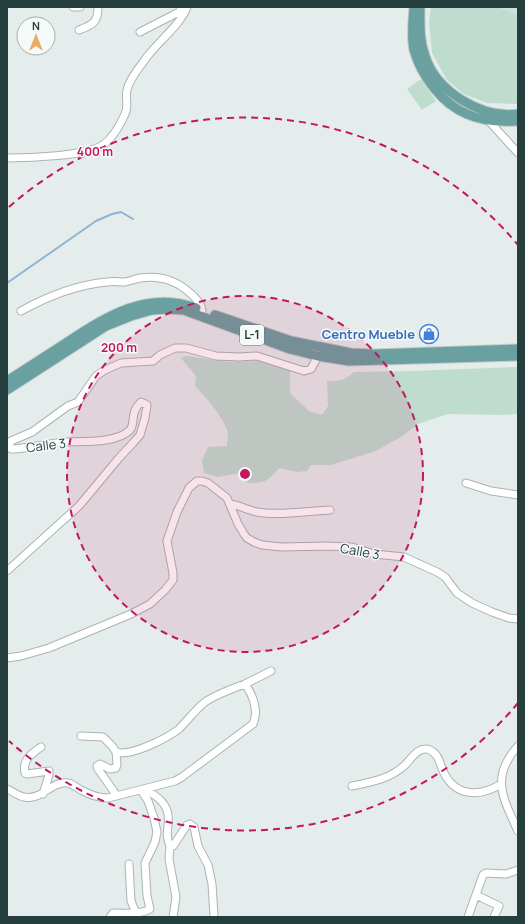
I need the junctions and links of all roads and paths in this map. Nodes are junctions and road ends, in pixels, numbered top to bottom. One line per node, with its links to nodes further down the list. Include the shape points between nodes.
1 (74, 7): 2 (street)
2 (80, 7)
3 (98, 7): 8 (street, via 94,23)
4 (182, 7): 9 (street, via 179,12)
5 (187, 7): 14 (street, via 181,18 145,59 130,83 127,88 126,112 114,133 102,145 86,152)
6 (414, 7): 11 (main road, via 414,50 424,73 442,97 460,111)
7 (420, 7): 10 (main road, via 420,39 425,58 449,91 480,110)
8 (79, 30)
9 (140, 32)
10 (518, 114)
11 (487, 119): 12 (main road); 13 (street)
12 (518, 121)
13 (518, 153)
14 (7, 158)
15 (202, 310): 16 (street, via 197,299 172,280 142,278 60,292); 17 (main road, L-1, via 291,341 351,353); 20 (main road, L-1, via 165,302 126,309 102,320)
16 (21, 311)
17 (518, 349)
18 (318, 356): 19 (main road, L-1, via 357,361); 21 (main road, L-1, via 184,310 152,310 106,326); 26 (street, Calle 3, via 311,368 304,371 257,356 216,356 186,348 174,348 153,360 121,364 96,376 78,402 68,406 32,432 11,441 9,447 15,449 118,437 132,427 134,410 141,402 147,405 147,409 140,435 79,506)
19 (518, 356)
20 (7, 381)
21 (7, 390)
22 (466, 483): 23 (street, via 491,491)
23 (518, 495)
24 (230, 504): 25 (street, via 256,512 272,513); 27 (street, Calle 3, via 244,534 254,542 282,547 352,547 374,554 404,557 445,577 457,593 472,603 509,618); 28 (street, Calle 3, via 215,488 202,481 197,482 189,488 167,541 173,580 150,604 48,648)
25 (330, 510)
26 (7, 571)
27 (518, 619)
28 (7, 658)
29 (271, 671): 30 (street)
30 (245, 684): 34 (street, via 206,702 165,738 127,754); 38 (street, via 254,704 256,718 253,724 182,777)
31 (81, 736): 34 (street, via 103,737)
32 (518, 746): 35 (street, via 506,761)
33 (41, 747): 39 (street, via 25,762 24,771 27,774 48,771)
34 (116, 752): 40 (street, via 116,768 100,764 97,766)
35 (501, 784): 36 (street, via 494,789 464,793 449,781 435,754 425,749 418,751 392,775 376,782); 41 (street, via 508,810)
36 (352, 786)
37 (7, 789): 39 (street, via 23,797 38,797)
38 (141, 790): 40 (street); 42 (street, via 147,791 164,805 168,815 166,832); 46 (street, via 148,801 157,832 146,863 150,909)
39 (43, 794): 40 (street, via 50,788 68,783 100,798)
40 (117, 796)
41 (518, 831)
42 (170, 846): 47 (street, via 176,843 187,825 194,827 198,846 208,865); 49 (street, via 176,897)
43 (129, 864): 46 (street, via 131,901)
44 (518, 870): 45 (street, via 506,874 486,873)
45 (476, 895): 50 (street); 51 (street, via 499,906)
46 (136, 912): 48 (street, via 113,913)
47 (214, 916)
48 (110, 917)
49 (173, 917)
50 (468, 917)
51 (494, 917)

